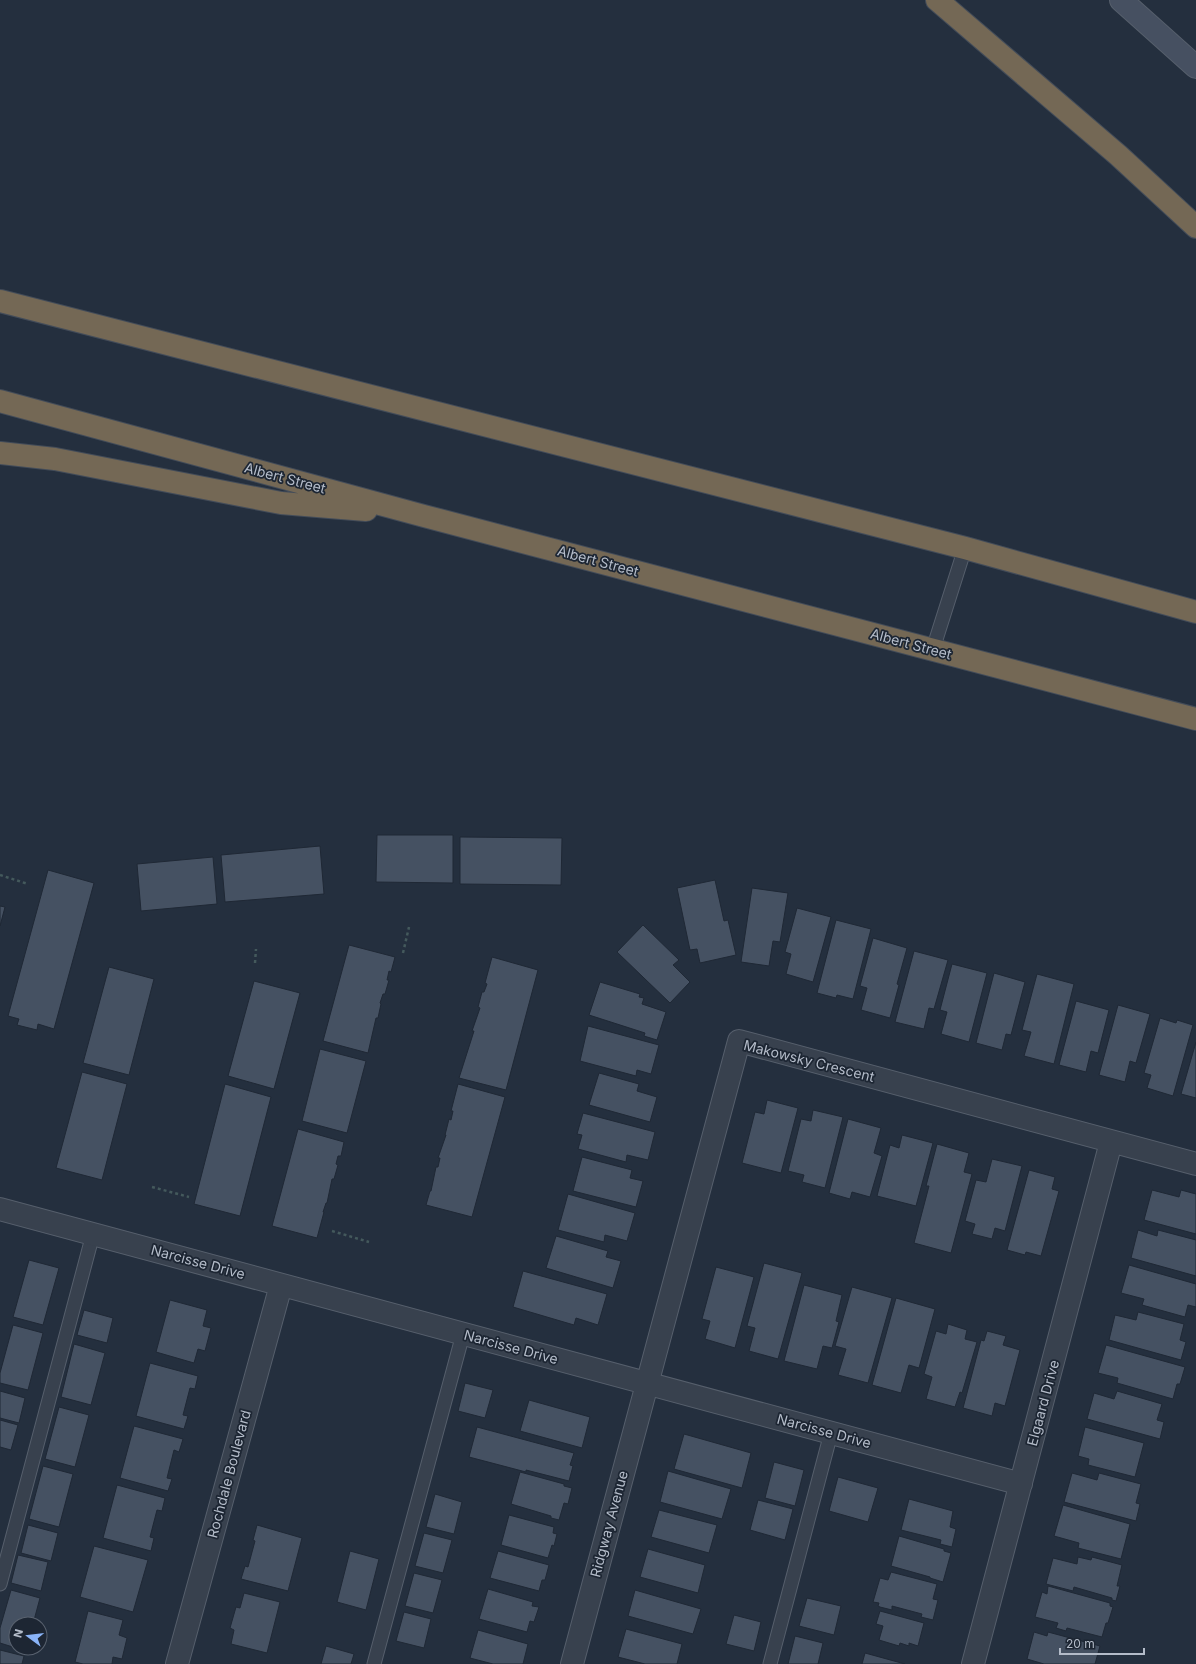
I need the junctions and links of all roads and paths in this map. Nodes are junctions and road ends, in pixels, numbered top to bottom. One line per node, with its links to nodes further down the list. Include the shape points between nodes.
1 (938, 0): 4 (highway, via 1118,155)
2 (1121, 0): 3 (street)
3 (1196, 67)
4 (1196, 227)
5 (0, 301): 9 (highway)
6 (0, 401): 8 (highway, Albert Street)
7 (0, 453): 8 (highway, via 55,459 281,503)
8 (424, 516): 11 (highway, Albert Street)
9 (965, 548): 10 (highway); 11 (lane)
10 (1196, 612)
11 (932, 649): 12 (highway, Albert Street)
12 (1196, 719)
13 (0, 875): 14 (path)
14 (28, 884)
15 (409, 927): 17 (path)
16 (256, 949): 18 (path)
17 (403, 953)
18 (256, 964)
19 (1111, 1142): 20 (street, Makowsky Crescent); 29 (street, Makowsky Crescent, via 739,1041); 31 (street, Elgaard Drive)
20 (1196, 1164)
21 (152, 1187): 22 (path)
22 (189, 1197)
23 (0, 1209): 25 (street, Narcisse Drive)
24 (332, 1231): 26 (path)
25 (93, 1234): 27 (street, Narcisse Drive); 32 (lane)
26 (369, 1242)
27 (281, 1285): 28 (street, Narcisse Drive); 33 (street, Rochdale Boulevard)
28 (463, 1334): 29 (street, Narcisse Drive); 34 (lane)
29 (647, 1383): 30 (street, Narcisse Drive); 35 (street, Ridgway Avenue)
30 (831, 1433): 31 (street, Narcisse Drive); 36 (lane)
31 (1021, 1484): 37 (street, Elgaard Drive)
32 (0, 1584)
33 (177, 1664)
34 (374, 1664)
35 (572, 1664)
36 (770, 1664)
37 (973, 1664)

